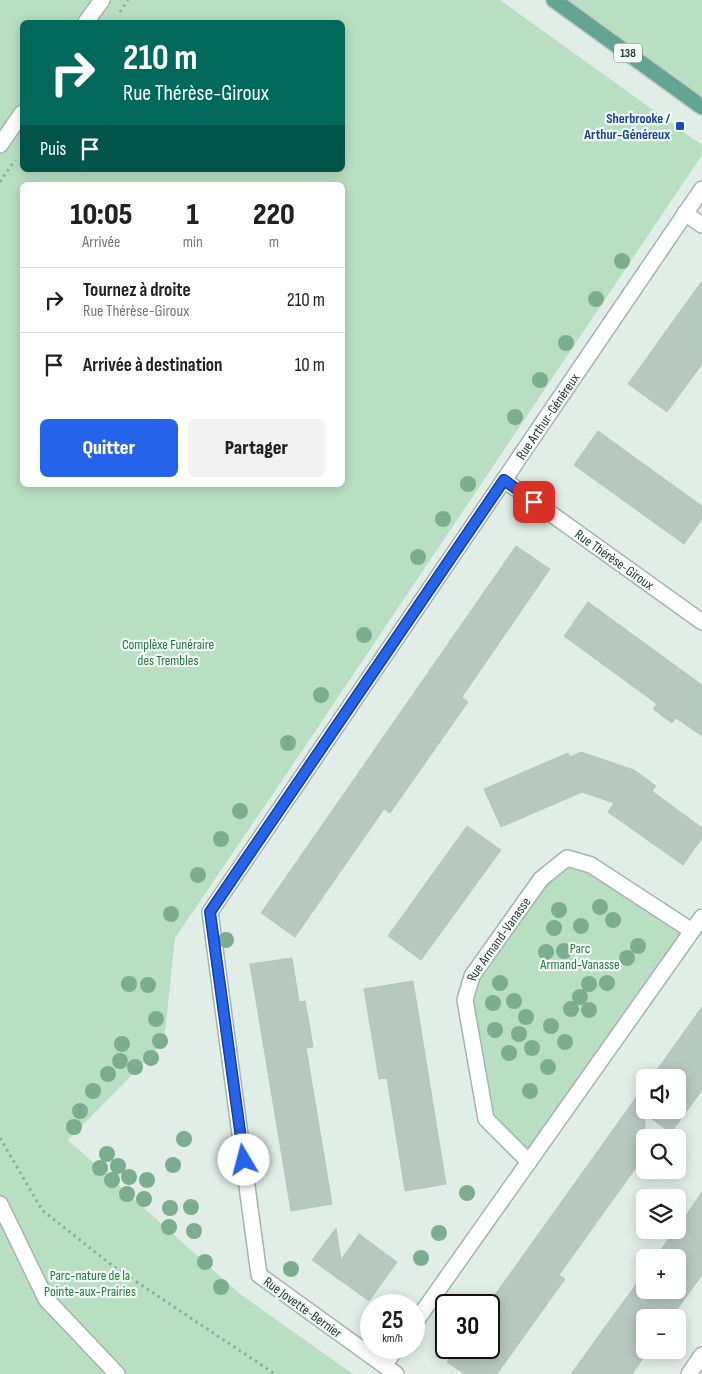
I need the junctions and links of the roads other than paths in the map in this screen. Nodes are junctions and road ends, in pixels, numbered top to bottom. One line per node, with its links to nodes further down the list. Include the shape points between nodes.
1 (102, 0): 3 (street)
2 (554, 0): 4 (main road, 138)
3 (87, 20)
4 (702, 107)
5 (20, 116): 6 (street)
6 (0, 144)
7 (702, 189): 8 (street, Rue Arthur-Généreux)
8 (685, 213): 9 (street); 10 (street, Rue Arthur-Généreux)
9 (702, 225)
10 (504, 480): 11 (street, Rue Thérèse-Giroux); 16 (street, Rue Arthur-Généreux, via 210,912)
11 (702, 622)
12 (702, 917): 13 (street)
13 (692, 931): 14 (street); 14 (street, Rue Armand-Vanasse, via 591,865 568,858 540,879 472,976 465,1000 486,1119)
14 (529, 1162): 17 (street)
15 (0, 1204): 20 (street, via 46,1299)
16 (259, 1275): 19 (street, Rue Jovette-Bernier)
17 (425, 1309)
18 (702, 1355): 21 (street)
19 (390, 1370)
20 (117, 1374)
21 (688, 1374)

